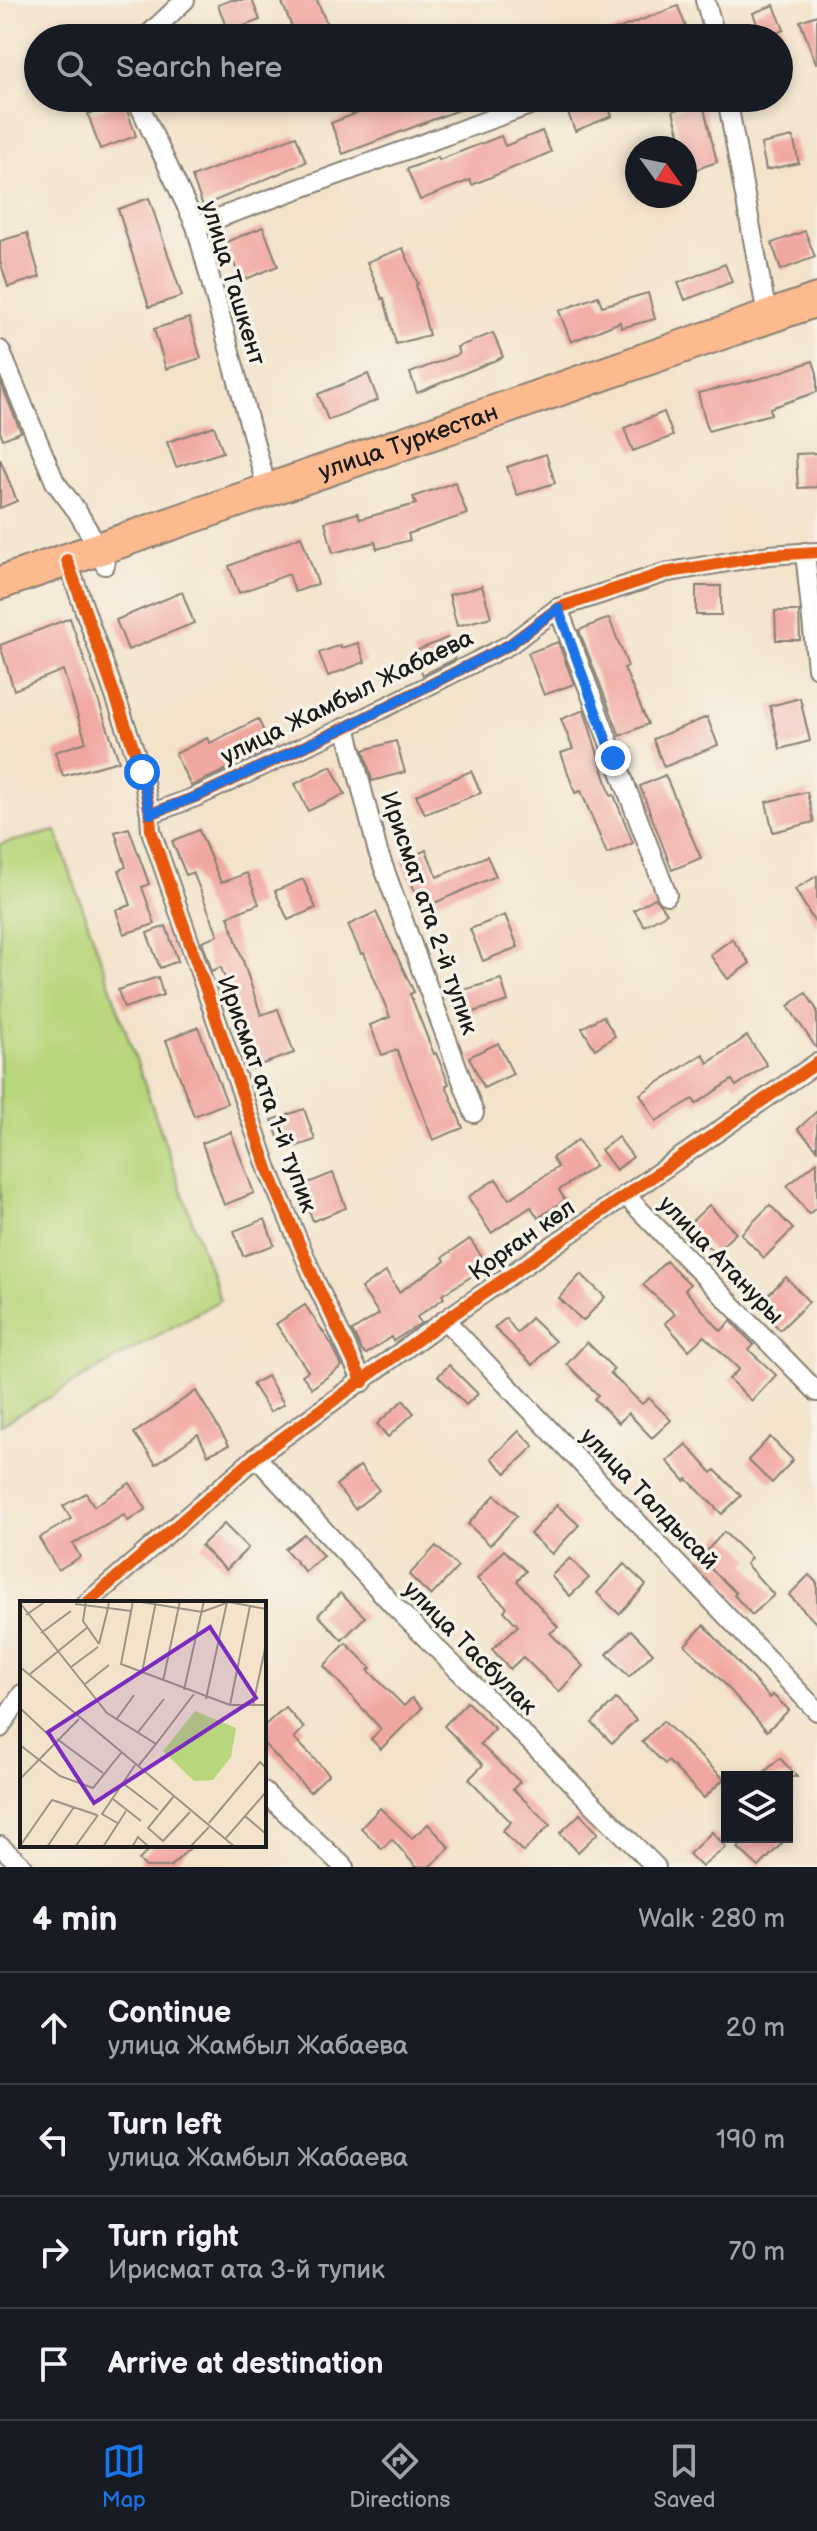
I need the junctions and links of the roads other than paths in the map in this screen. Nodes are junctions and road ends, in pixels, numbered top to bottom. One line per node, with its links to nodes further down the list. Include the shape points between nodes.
1 (185, 0): 3 (street)
2 (712, 1): 4 (street)
3 (160, 24)
4 (714, 24)
5 (143, 112): 8 (street, улица Ташкент)
6 (510, 112): 8 (street)
7 (730, 112): 10 (street)
8 (196, 226): 13 (street, улица Ташкент)
9 (817, 300): 10 (highway, улица Туркестан)
10 (767, 315): 13 (highway, улица Туркестан)
11 (817, 319): 15 (highway, улица Туркестан)
12 (0, 350): 15 (street, via 55,482)
13 (267, 489): 15 (highway, улица Туркестан)
14 (811, 552): 19 (street, улица Жамбыл Жабаева, via 664,573); 20 (street)
15 (102, 557): 16 (highway, улица Туркестан)
16 (70, 568): 17 (highway, улица Туркестан); 18 (highway, улица Туркестан); 22 (street, via 142,772)
17 (0, 583)
18 (0, 602)
19 (558, 608): 21 (street, улица Жамбыл Жабаева, via 509,645); 23 (street)
20 (817, 668)
21 (346, 727): 22 (street, улица Жамбыл Жабаева); 25 (street, Ирисмат ата 2-й тупик, via 378,852)
22 (150, 814): 28 (street, Ирисмат ата 1-й тупик, via 151,831 269,1172)
23 (667, 895)
24 (814, 1071): 26 (street, Қорған көл)
25 (474, 1113)
26 (625, 1195): 27 (street, Қорған көл); 29 (street, улица Атануры)
27 (445, 1320): 28 (street, Қорған көл); 33 (street, улица Талдысай)
28 (363, 1382): 30 (street, Қорған көл)
29 (817, 1392)
30 (256, 1457): 31 (street, Қорған көл); 39 (street, улица Тасбулак, via 394,1606)
31 (89, 1601)
32 (20, 1697): 34 (street)
33 (817, 1711)
34 (0, 1728)
35 (266, 1794): 38 (street)
36 (0, 1846): 37 (street)
37 (23, 1867)
38 (344, 1867)
39 (656, 1867)

